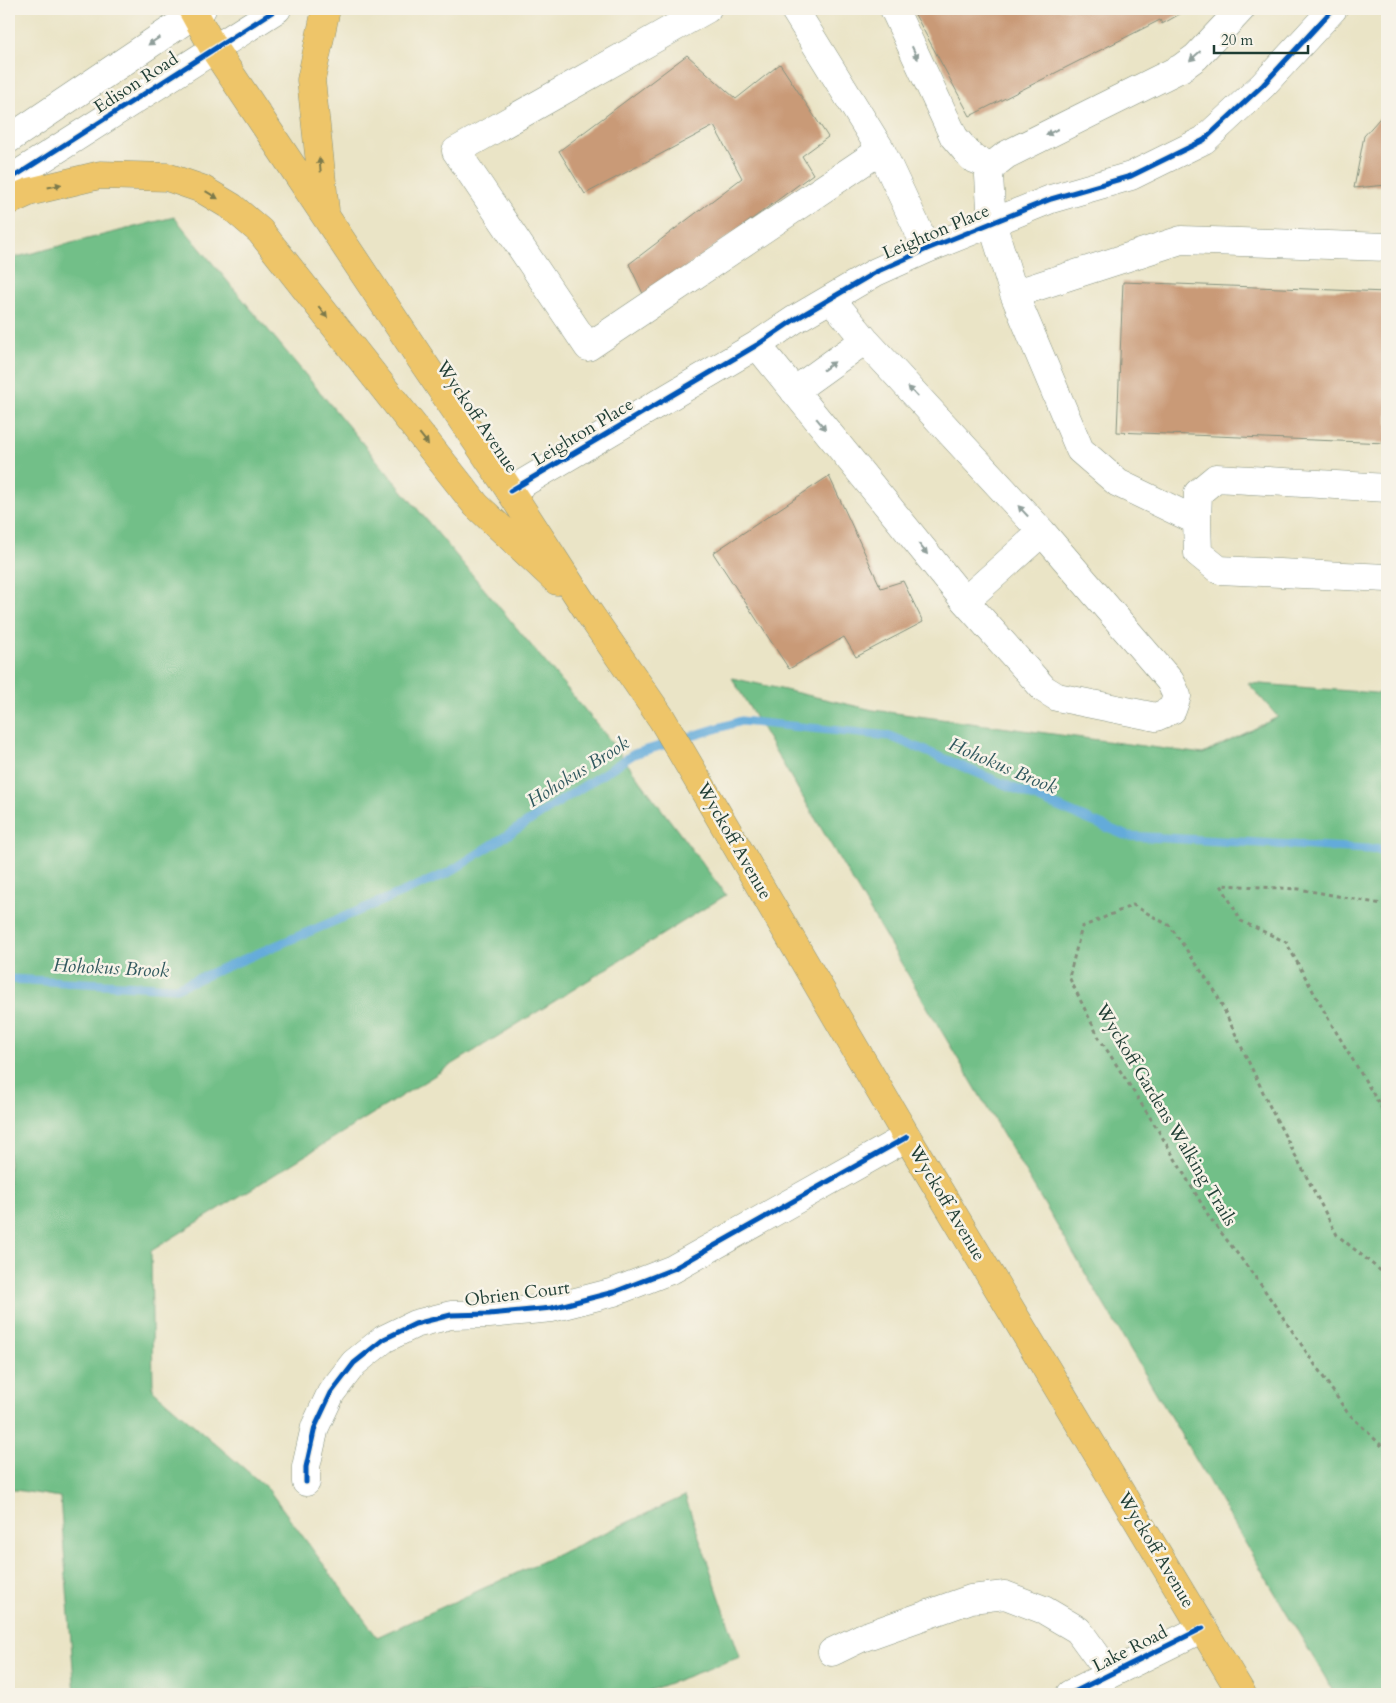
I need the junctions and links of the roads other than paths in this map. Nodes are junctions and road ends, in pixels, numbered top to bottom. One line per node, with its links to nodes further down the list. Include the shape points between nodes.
1 (278, 9): 9 (street, Edison Road)
2 (326, 9): 15 (main road, one-way to 2, via 311,80)
3 (707, 9): 11 (street, via 456,151 588,347)
4 (794, 9): 11 (street)
5 (894, 9): 12 (street, one-way to 12, via 954,137 972,158)
6 (1241, 9): 12 (street, one-way to 12, via 1196,57 1181,68 1006,155)
7 (1333, 9): 16 (street, Leighton Place, via 1262,85 1204,140 1131,176 1051,199)
8 (196, 10): 9 (main road, Wyckoff Avenue); 10 (street, Edison Road, one-way to 10)
9 (214, 49): 13 (street, Edison Road); 15 (main road, Wyckoff Avenue)
10 (9, 139)
11 (881, 150): 18 (street)
12 (992, 166): 16 (street, via 989,176)
13 (9, 180)
14 (9, 201): 30 (main road, one-way to 30, via 29,192 100,175 167,177 202,189 232,207 260,231 476,506)
15 (325, 214): 25 (main road, Wyckoff Avenue)
16 (992, 223): 18 (street, Leighton Place); 19 (street)
17 (1387, 247): 19 (street, via 1181,240)
18 (927, 249): 20 (street, Leighton Place, via 876,272)
19 (1014, 294): 26 (street, via 1080,450 1118,483)
20 (831, 298): 21 (street); 22 (street, Leighton Place)
21 (865, 340): 23 (street, one-way to 21); 27 (street, one-way to 21)
22 (757, 345): 23 (street); 25 (street, Leighton Place)
23 (794, 391): 29 (street, one-way to 29)
24 (1387, 488): 26 (street, via 1216,478 1198,493)
25 (510, 491): 30 (main road, Wyckoff Avenue)
26 (1197, 521): 28 (street, via 1198,554 1219,570)
27 (1042, 532): 29 (street); 29 (street, via 1170,681 1177,696 1172,710 1156,717 1057,697 1044,688)
28 (1387, 578)
29 (965, 601)
30 (587, 610): 31 (main road, Wyckoff Avenue, via 690,765)
31 (907, 1137): 32 (street, Obrien Court, via 673,1269 614,1292 552,1308 451,1315 415,1324 384,1339 354,1363 331,1393 315,1427); 33 (main road, Wyckoff Avenue)
32 (306, 1482)
33 (1203, 1628): 35 (street, Lake Road); 37 (main road, Wyckoff Avenue)
34 (832, 1652): 35 (street, via 861,1638 971,1599 1004,1595 1044,1610 1078,1630)
35 (1110, 1674): 36 (street, Lake Road)
36 (1070, 1694)
37 (1242, 1694)

